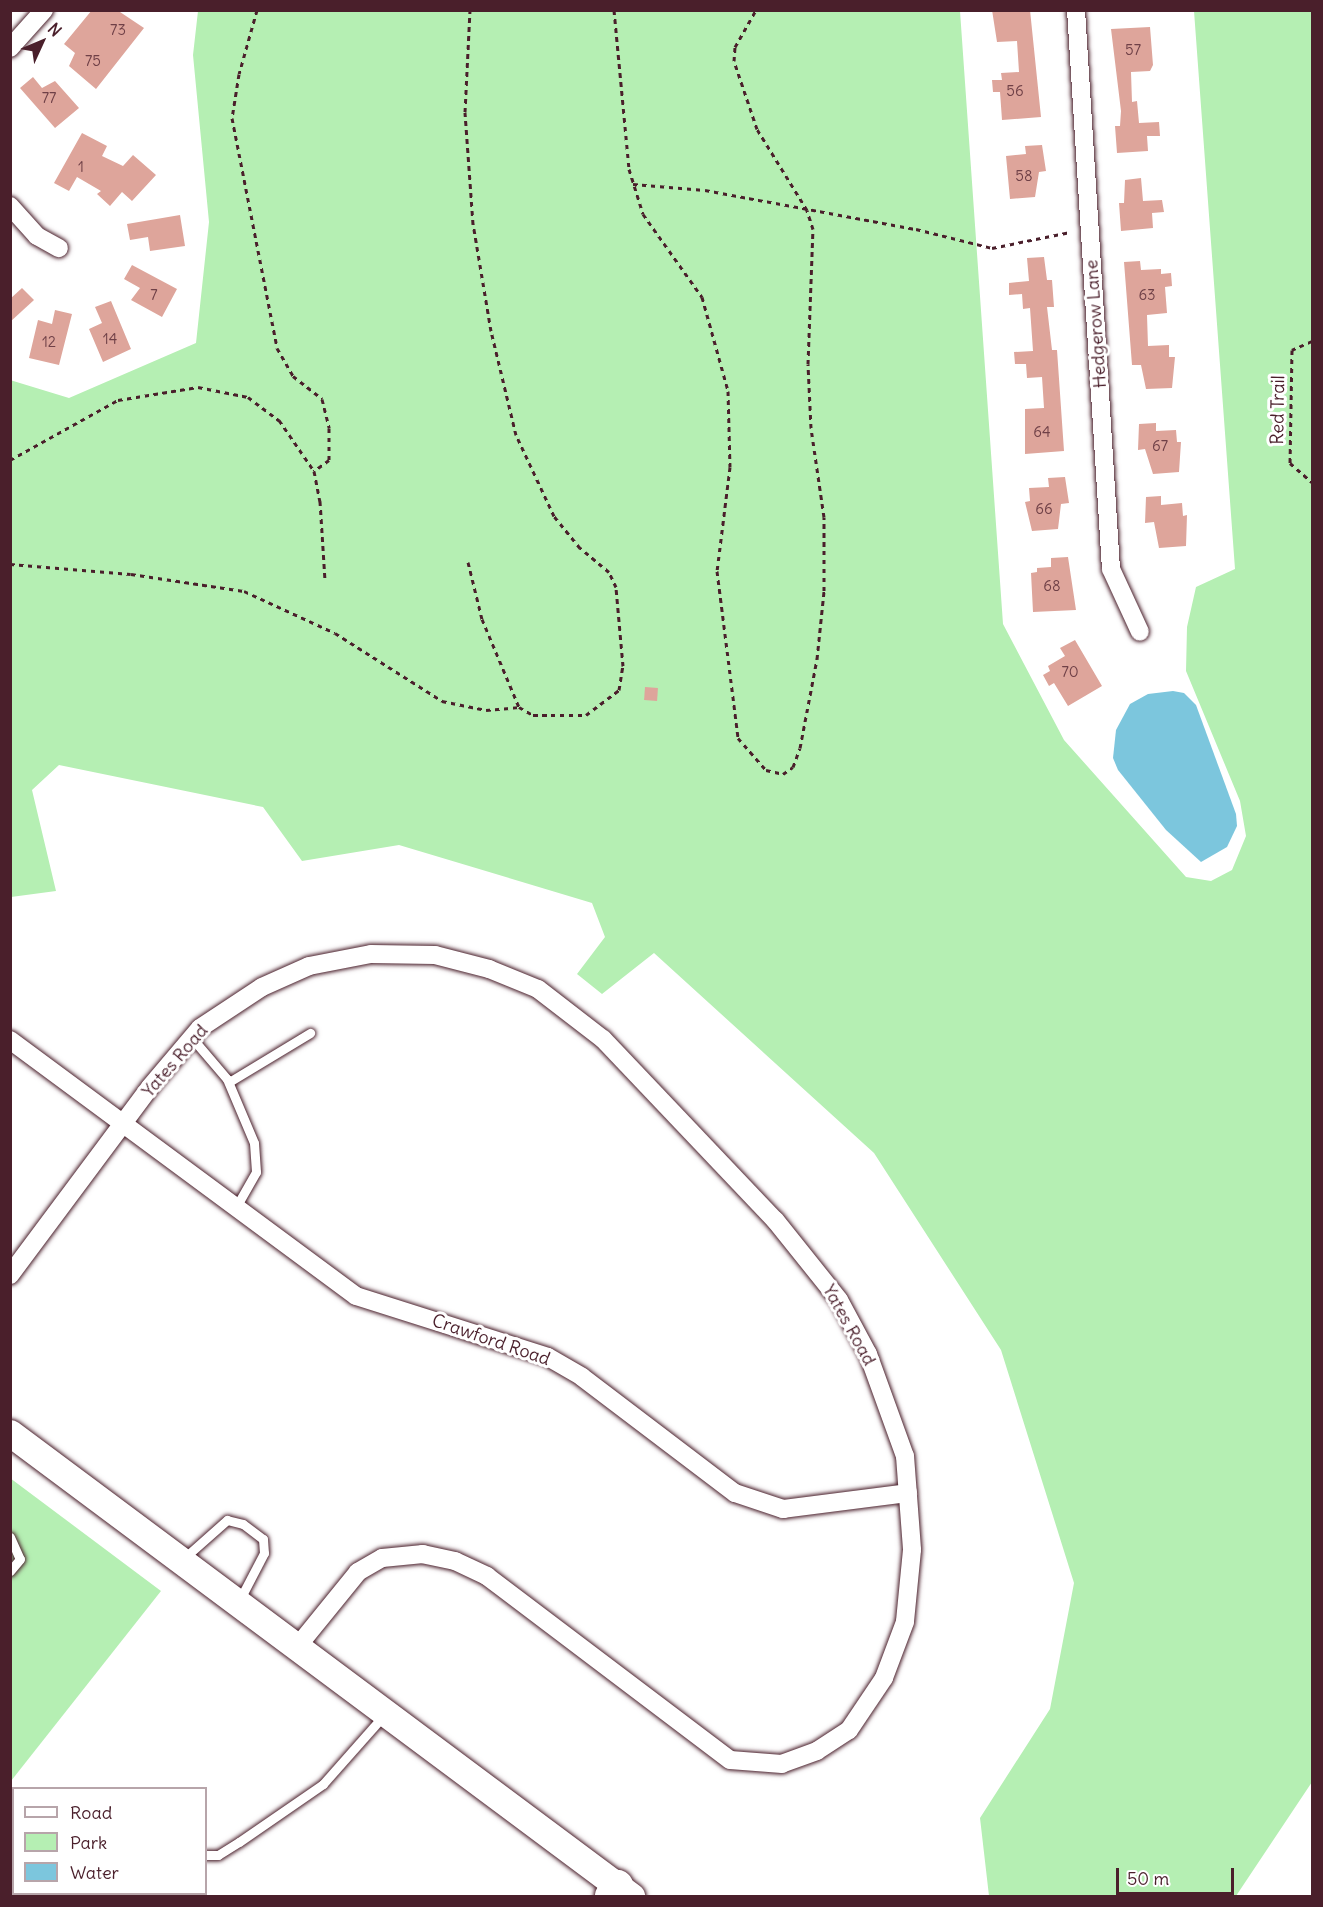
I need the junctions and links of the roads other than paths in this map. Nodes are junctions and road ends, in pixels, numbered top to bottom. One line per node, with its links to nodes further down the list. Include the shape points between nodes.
1 (44, 10): 3 (street)
2 (1076, 10): 6 (street, Hedgerow Lane, via 1111,569)
3 (10, 48)
4 (10, 206): 5 (street, via 37,236)
5 (59, 248)
6 (1140, 632)
7 (310, 1033): 10 (lane)
8 (192, 1038): 10 (lane); 11 (street, Yates Road); 15 (street, Yates Road, via 200,1028 262,987 309,966 371,954 435,955 489,969 538,990 603,1039 775,1220 839,1300 886,1401 905,1456)
9 (10, 1040): 11 (street, Crawford Road)
10 (229, 1082): 12 (lane, via 243,1111 255,1152 256,1172)
11 (123, 1123): 12 (street, Crawford Road); 13 (street, Yates Road)
12 (236, 1208): 15 (street, Crawford Road, via 356,1296 519,1346 582,1377 735,1493 760,1504 783,1509 813,1508)
13 (10, 1275)
14 (10, 1433): 17 (main road)
15 (908, 1493): 20 (street, Yates Road, via 912,1550 905,1622 884,1678 849,1730 817,1751 782,1764 730,1760 487,1576 455,1561 423,1554 382,1558 358,1572)
16 (10, 1537): 18 (lane, via 20,1559)
17 (182, 1561): 19 (main road); 19 (lane, via 226,1520 243,1524 263,1539 264,1553)
18 (10, 1571)
19 (238, 1603): 20 (main road)
20 (297, 1647): 21 (main road)
21 (386, 1713): 22 (lane, via 323,1784 218,1855); 23 (main road)
22 (207, 1855)
23 (620, 1893)
24 (10, 1895): 25 (highway)
25 (25, 1896)

